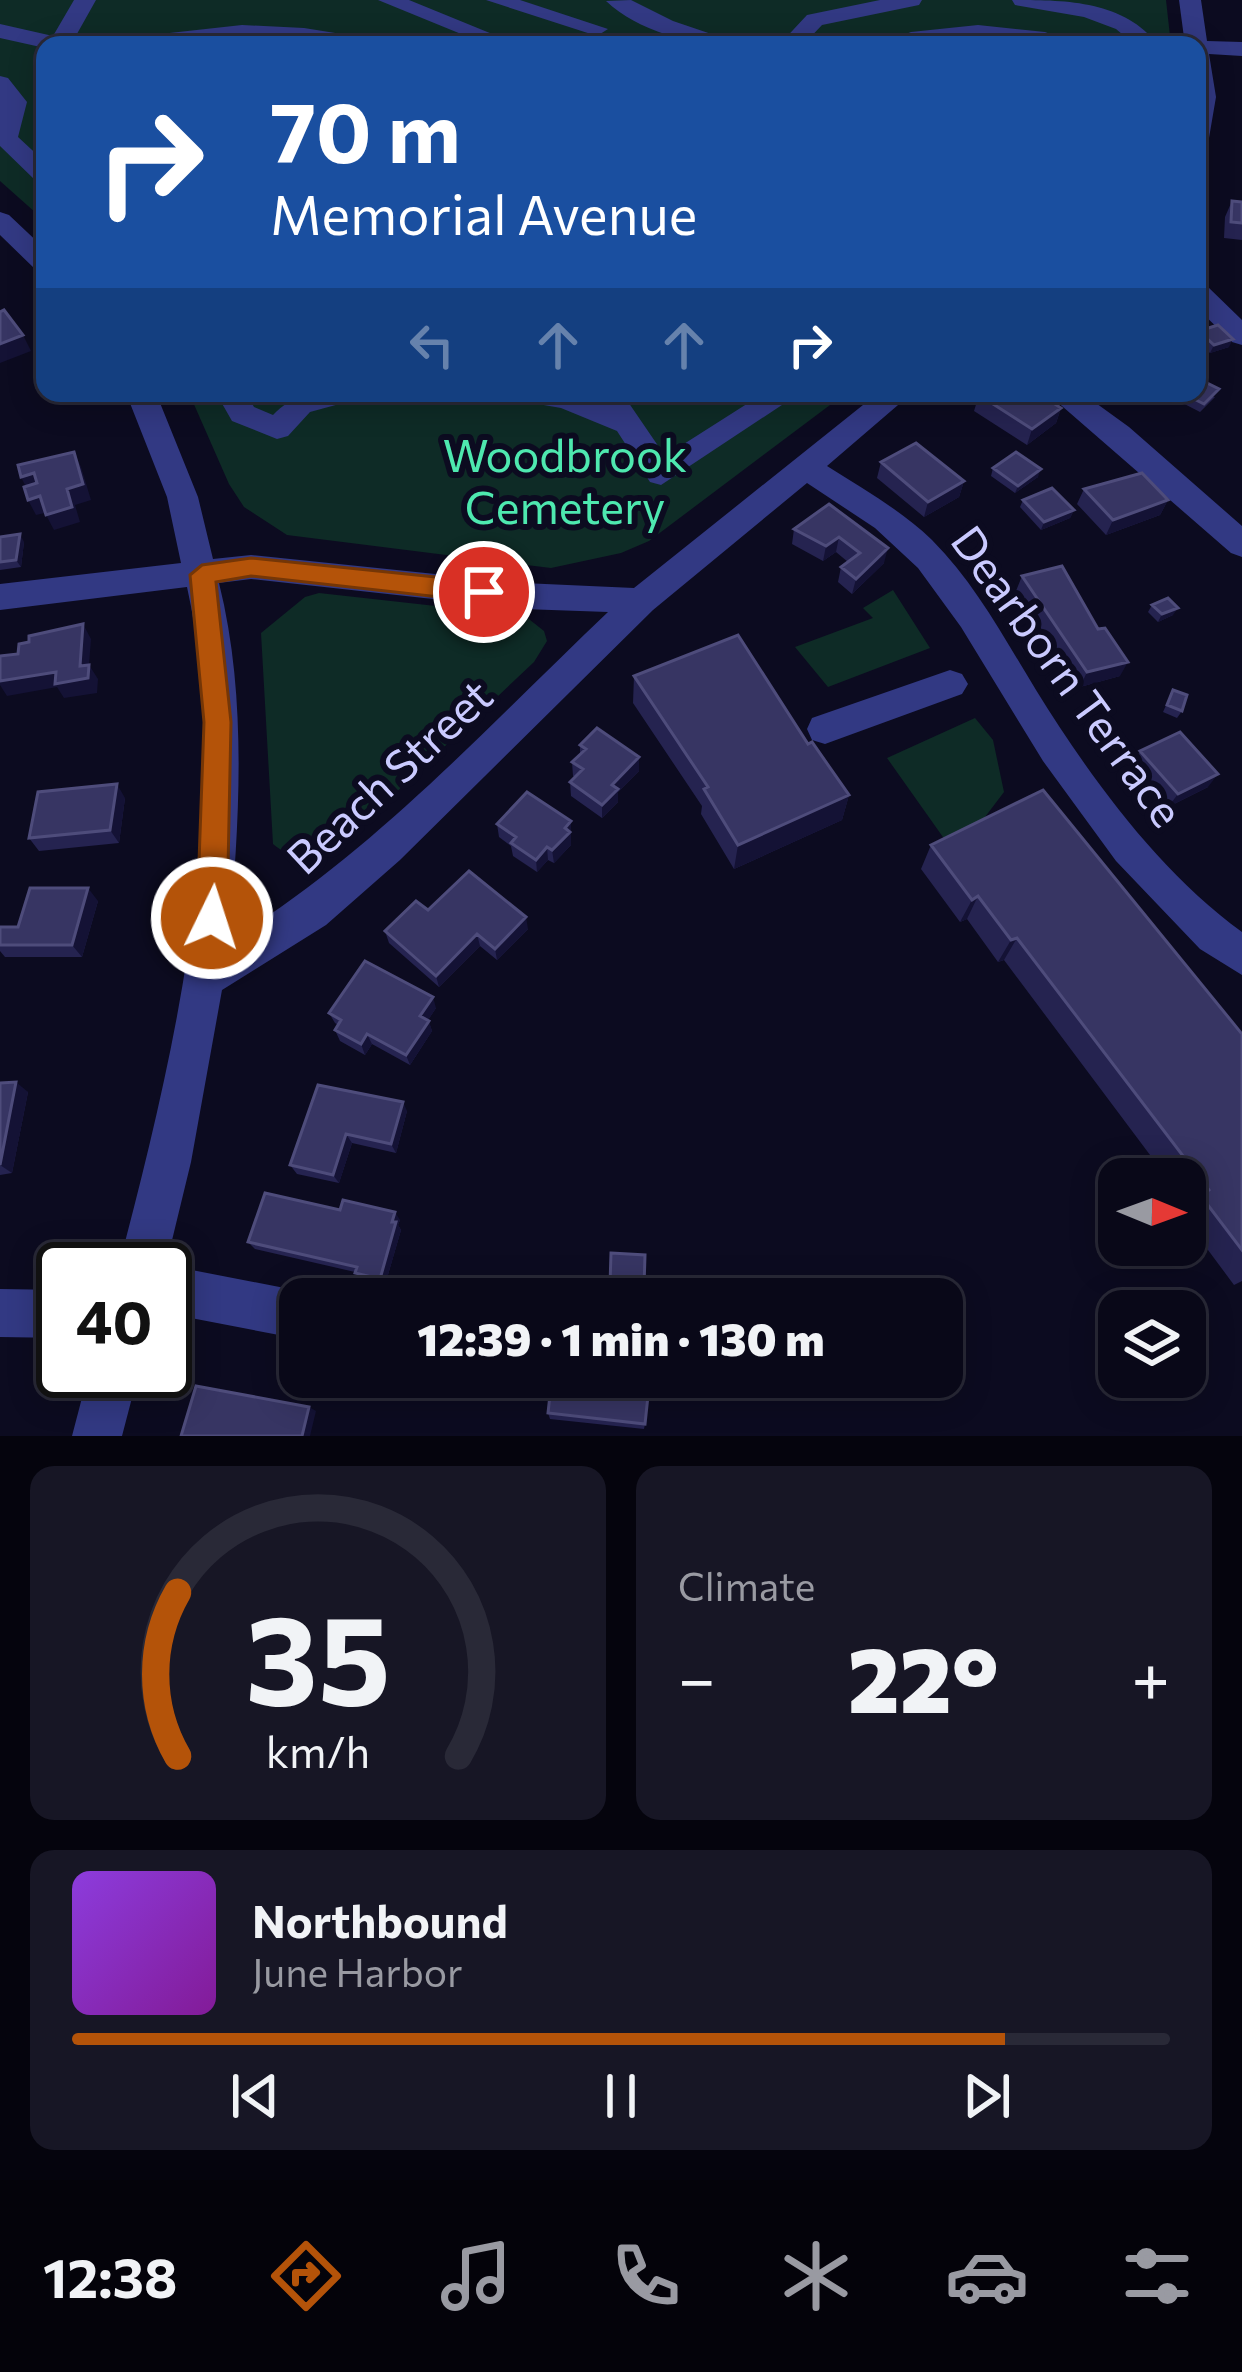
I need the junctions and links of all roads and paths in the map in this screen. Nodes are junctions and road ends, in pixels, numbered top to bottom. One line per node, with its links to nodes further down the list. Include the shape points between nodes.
1 (86, 0): 11 (street)
2 (497, 0): 9 (street)
3 (911, 0): 19 (street, via 815,20)
4 (1023, 0): 8 (street)
5 (1190, 0): 23 (street)
6 (617, 1): 17 (street); 18 (street)
7 (394, 4): 14 (street); 15 (street)
8 (1075, 4): 22 (street)
9 (538, 6): 16 (street)
10 (0, 31): 24 (street)
11 (67, 36)
12 (165, 36): 13 (street)
13 (244, 36)
14 (376, 36)
15 (483, 36)
16 (592, 36)
17 (595, 36)
18 (694, 36)
19 (799, 36)
20 (921, 36): 21 (street)
21 (1036, 36)
22 (1140, 36)
23 (1196, 36)
24 (36, 39)
25 (1206, 47): 26 (street)
26 (1242, 49)
27 (0, 83): 28 (street, via 15,102 6,138)
28 (36, 167)
29 (5, 232): 30 (street)
30 (36, 257)
31 (1206, 301): 32 (street)
32 (1242, 336)
33 (145, 402): 44 (street, via 182,495)
34 (238, 402): 35 (street, via 252,421 277,429)
35 (310, 402)
36 (573, 402): 41 (street)
37 (613, 402): 41 (street)
38 (771, 402): 41 (street, via 662,474)
39 (885, 402): 42 (street, Beach Street)
40 (1074, 402): 43 (street)
41 (627, 424)
42 (805, 466): 46 (street, Beach Street); 49 (street, Dearborn Terrace, via 932,560 1107,817 1183,906)
43 (1242, 545)
44 (202, 575): 45 (street); 46 (street, via 251,567); 50 (street, via 219,775)
45 (0, 597)
46 (641, 601): 50 (street, Beach Street, via 386,848 312,912)
47 (950, 684): 48 (street)
48 (825, 729)
49 (1242, 956)
50 (207, 977): 51 (street)
51 (148, 1242)
52 (192, 1294): 53 (street)
53 (279, 1311)
54 (0, 1313): 55 (street)
55 (36, 1314)
56 (107, 1398): 57 (street)
57 (97, 1436)

